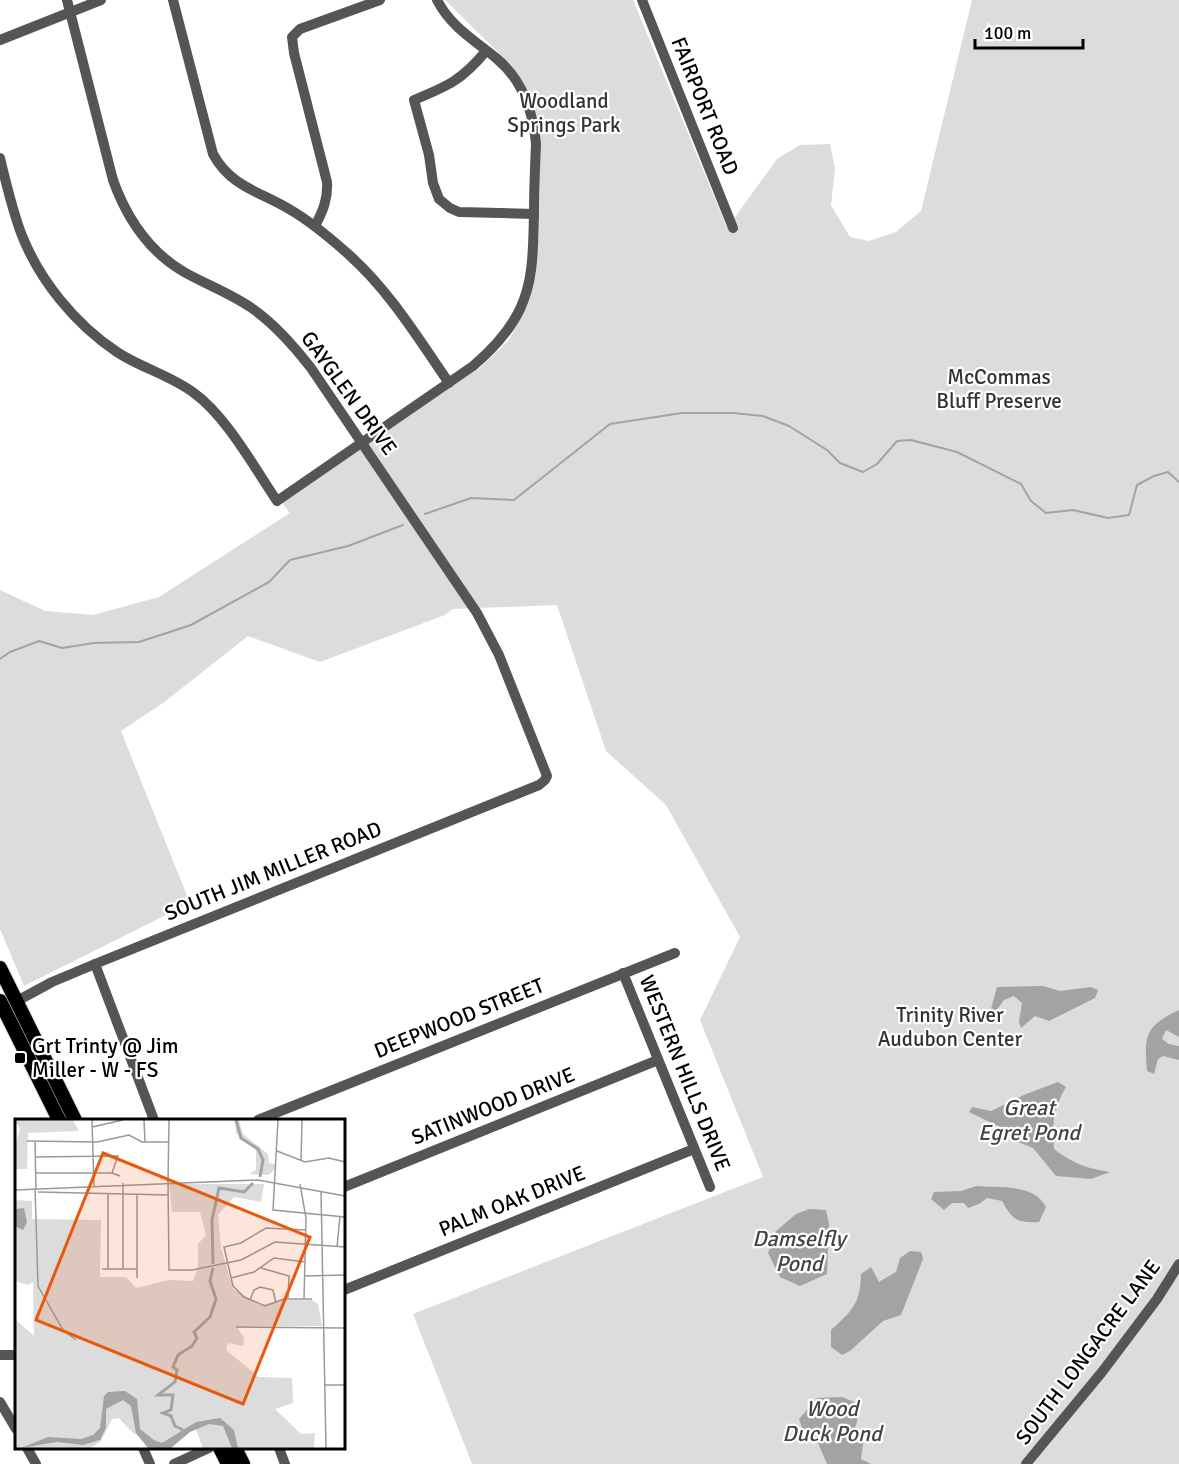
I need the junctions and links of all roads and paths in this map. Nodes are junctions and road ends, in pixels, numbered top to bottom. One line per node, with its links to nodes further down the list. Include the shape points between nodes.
1 (67, 0): 7 (street, GAYGLEN DRIVE)
2 (102, 0): 7 (street)
3 (173, 0): 12 (street, via 213,154 221,168 232,179)
4 (380, 0): 12 (street, via 300,29 292,37 327,182 328,194)
5 (437, 0): 9 (street, via 450,21)
6 (642, 0): 13 (street, FAIRPORT ROAD)
7 (69, 13): 8 (street); 15 (street, GAYGLEN DRIVE, via 112,180 135,227 167,261 228,293 275,327 311,368)
8 (0, 40)
9 (486, 51): 11 (street, via 518,82 530,107 536,144); 11 (street, via 466,74 414,100 433,183 439,199 459,212)
10 (0, 158): 15 (street, via 22,235 54,291 93,334 118,352 194,392 209,406 277,501)
11 (534, 214): 14 (street, via 532,265 520,308 490,351)
12 (315, 226): 14 (street, via 377,282)
13 (733, 228)
14 (449, 383): 15 (street)
15 (362, 443): 16 (street, GAYGLEN DRIVE, via 491,638 546,770)
16 (545, 780): 18 (street, SOUTH JIM MILLER ROAD)
17 (675, 953): 20 (street, DEEPWOOD STREET)
18 (95, 964): 21 (street, SOUTH JIM MILLER ROAD); 26 (street)
19 (0, 968): 21 (main road)
20 (623, 973): 23 (street, WESTERN HILLS DRIVE); 27 (street, DEEPWOOD STREET)
21 (17, 1001): 22 (main road); 25 (main road)
22 (1, 1007): 24 (main road)
23 (658, 1060): 28 (street, WESTERN HILLS DRIVE); 29 (street, SATINWOOD DRIVE)
24 (58, 1119)
25 (75, 1119)
26 (154, 1119)
27 (260, 1119)
28 (694, 1149): 30 (street, WESTERN HILLS DRIVE); 32 (street, PALM OAK DRIVE)
29 (345, 1187)
30 (710, 1187)
31 (1179, 1264): 47 (street, SOUTH LONGACRE LANE, via 1157,1299)
32 (345, 1290)
33 (0, 1402): 34 (street)
34 (15, 1427)
35 (28, 1449): 41 (street)
36 (143, 1449): 42 (street)
37 (207, 1449): 43 (street)
38 (220, 1449): 44 (main road)
39 (236, 1449): 45 (main road)
40 (279, 1449): 46 (street)
41 (36, 1464)
42 (150, 1464)
43 (174, 1464)
44 (228, 1464)
45 (243, 1464)
46 (285, 1464)
47 (1026, 1464)

